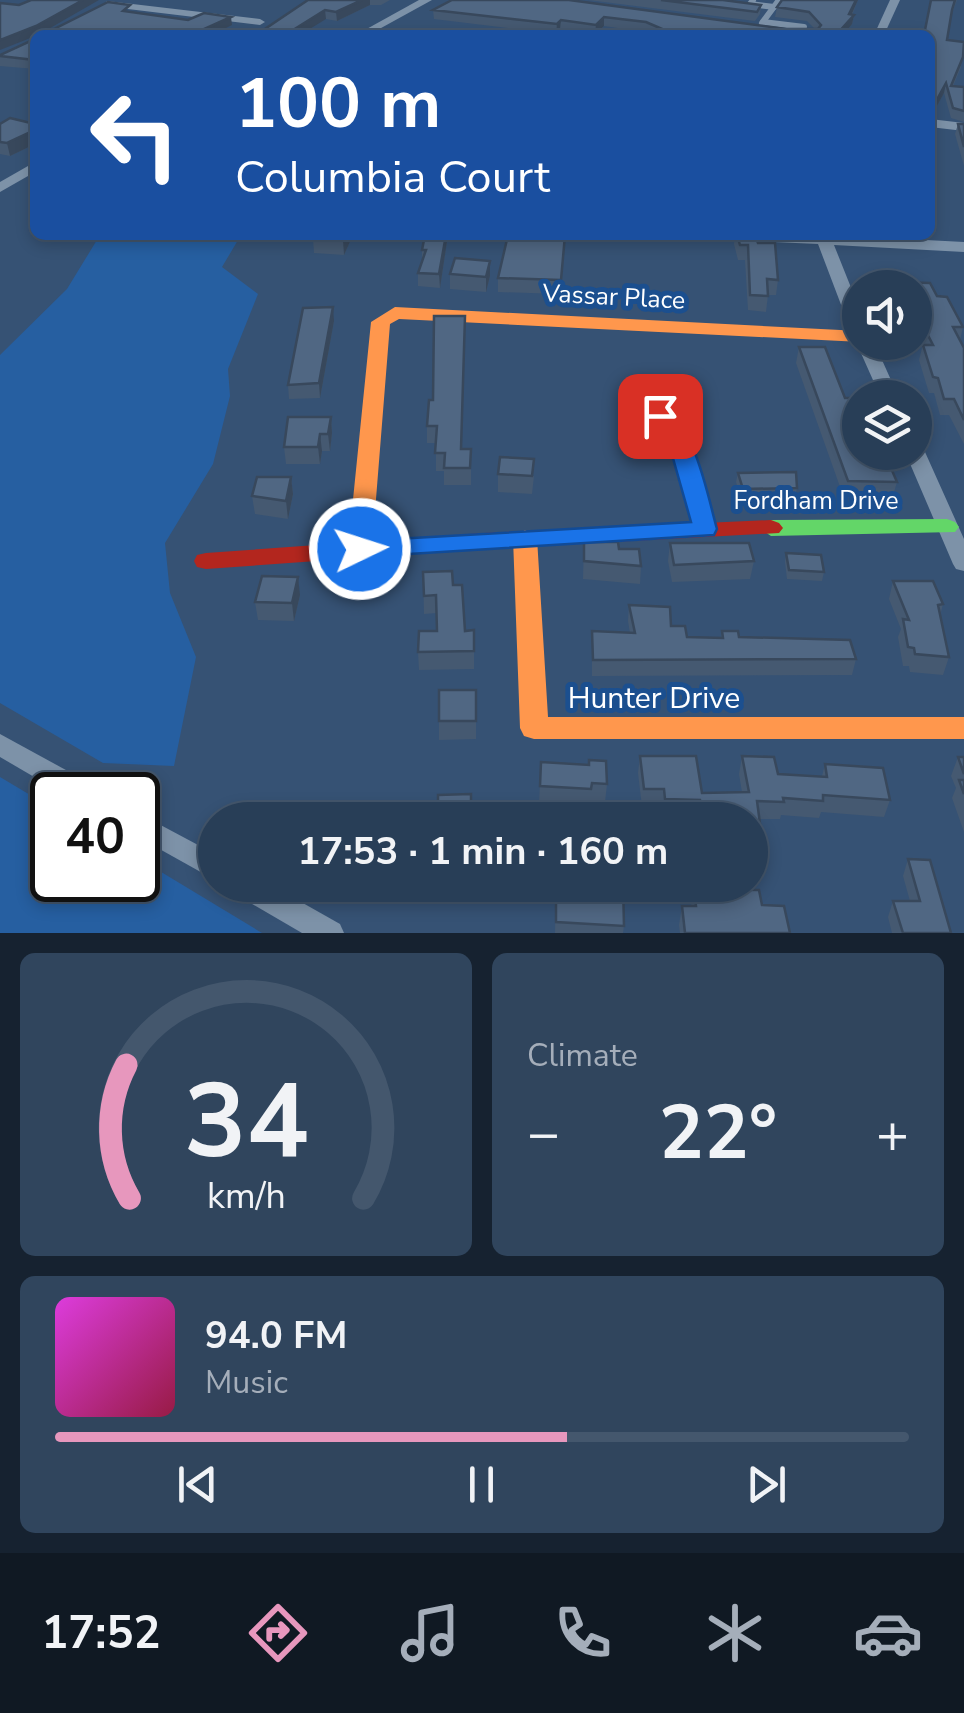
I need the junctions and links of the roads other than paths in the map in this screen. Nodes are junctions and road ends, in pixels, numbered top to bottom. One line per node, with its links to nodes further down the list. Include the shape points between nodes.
1 (229, 0): 8 (street)
2 (427, 0): 12 (street)
3 (753, 0): 6 (lane)
4 (895, 0): 14 (street)
5 (111, 2): 7 (street); 8 (street)
6 (776, 3): 9 (lane)
7 (92, 12)
8 (194, 14): 11 (street, via 260,22)
9 (761, 25): 10 (street); 13 (street)
10 (744, 26)
11 (248, 30)
12 (368, 30)
13 (800, 30)
14 (881, 30)
15 (935, 124): 16 (street)
16 (964, 127)
17 (30, 169): 19 (street)
18 (0, 174): 19 (street)
19 (18, 177): 20 (street)
20 (0, 188)
21 (823, 240): 24 (street)
22 (854, 240): 23 (street)
23 (964, 247)
24 (842, 289)
25 (842, 333): 31 (street, Vassar Place, via 386,316)
26 (660, 416): 29 (street, via 678,435)
27 (923, 470): 28 (street)
28 (948, 528): 29 (street, Fordham Drive); 33 (street)
29 (705, 529): 30 (street, Fordham Drive)
30 (524, 538): 31 (street, Fordham Drive); 34 (street, Hunter Drive, via 534,728)
31 (360, 549): 32 (street, Fordham Drive)
32 (206, 561)
33 (964, 564)
34 (964, 728)
35 (0, 744): 36 (street)
36 (48, 772)
37 (160, 837): 38 (street)
38 (198, 858)
39 (275, 902): 40 (street)
40 (329, 933)

